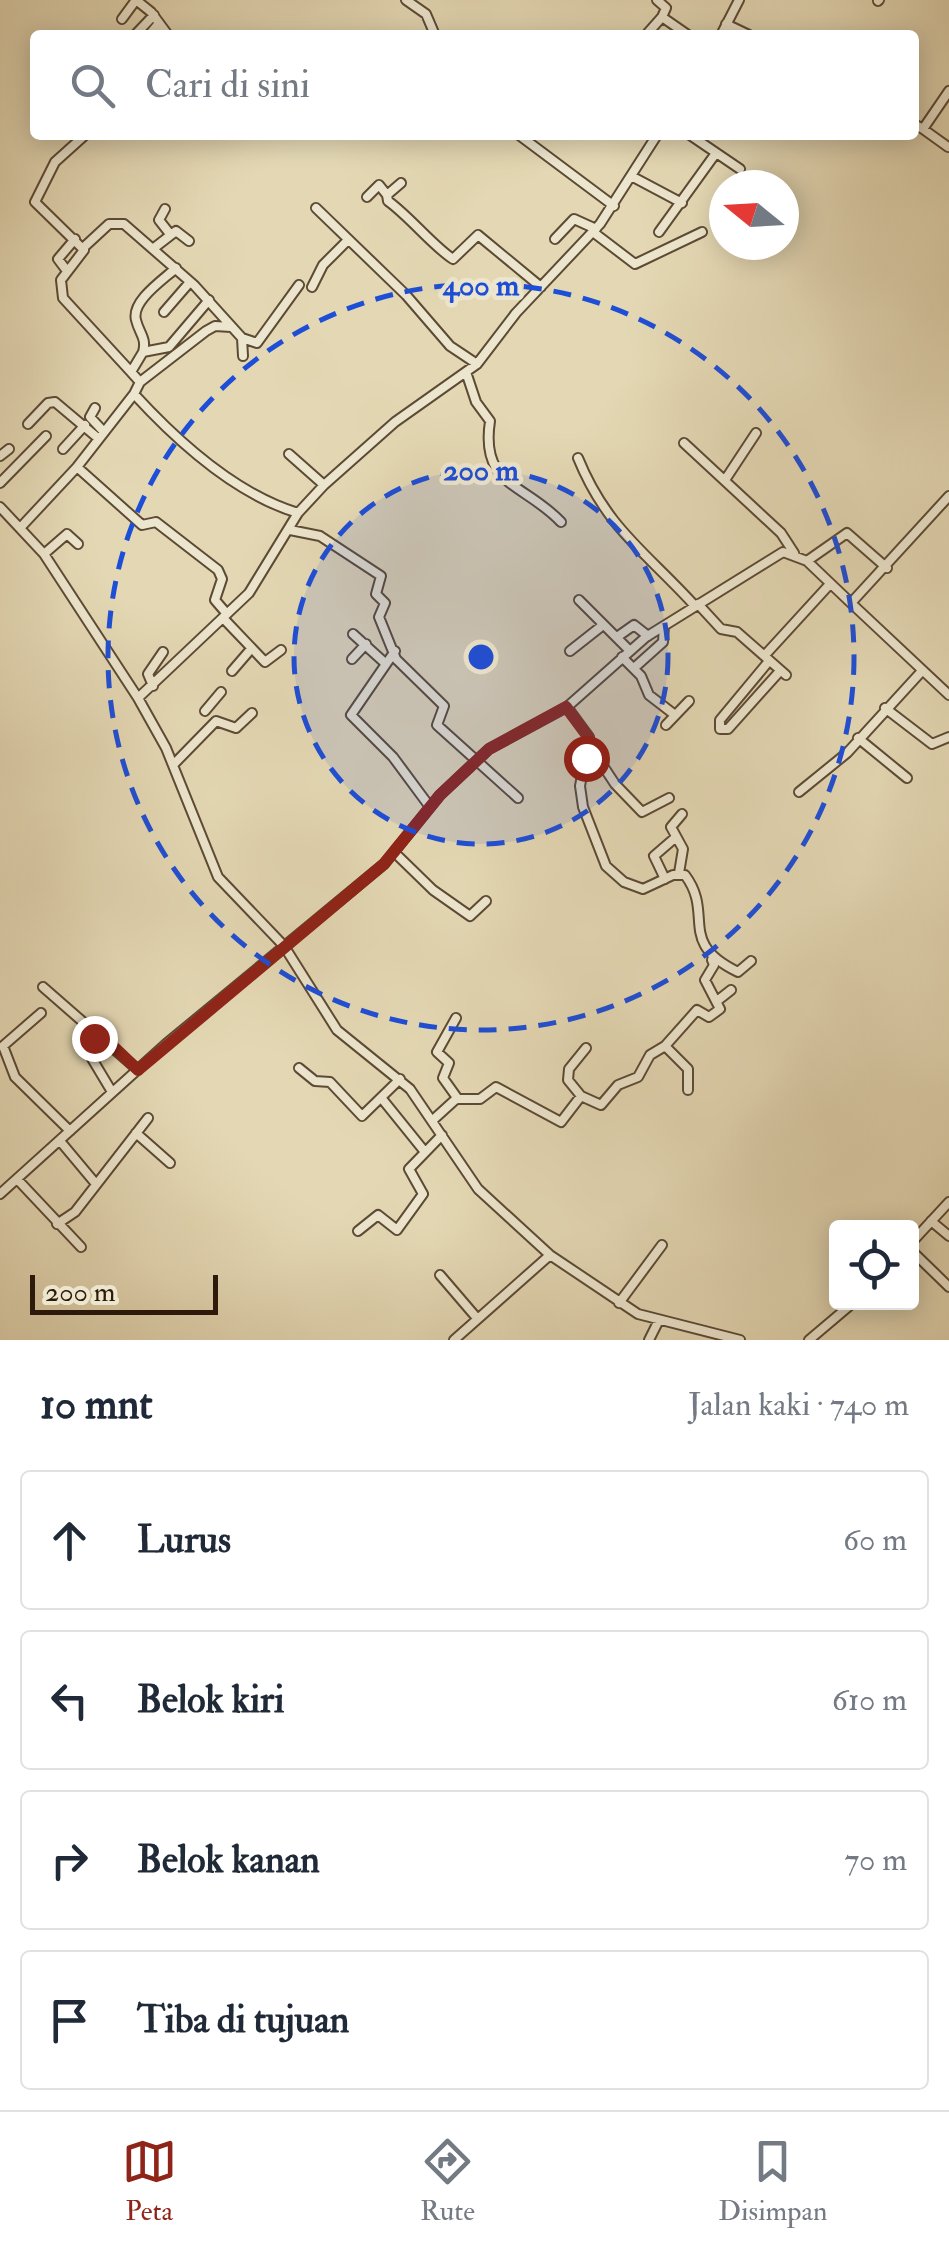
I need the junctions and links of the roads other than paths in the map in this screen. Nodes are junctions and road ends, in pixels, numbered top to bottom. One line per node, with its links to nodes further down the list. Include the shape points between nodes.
1 (136, 0): 6 (street); 7 (street)
2 (406, 0): 12 (street, via 422,9)
3 (658, 0): 5 (street, via 666,8)
4 (738, 0): 8 (street)
5 (662, 17): 13 (street); 14 (street)
6 (122, 19)
7 (157, 19): 9 (street); 10 (street); 11 (street)
8 (726, 24): 15 (street); 16 (street)
9 (142, 30)
10 (152, 30)
11 (165, 30)
12 (432, 30)
13 (650, 30)
14 (681, 30)
15 (723, 30)
16 (739, 30)
17 (949, 91): 18 (street)
18 (919, 126)
19 (919, 128): 24 (street)
20 (79, 140): 39 (street, via 55,162 35,198)
21 (526, 140): 32 (street)
22 (653, 140): 27 (street)
23 (698, 140): 25 (street)
24 (948, 147)
25 (716, 152): 26 (street); 31 (street)
26 (740, 169)
27 (633, 177): 31 (street); 32 (street)
28 (401, 183): 29 (street)
29 (387, 195): 30 (street, via 379,185); 50 (street, via 450,259 478,235)
30 (368, 197)
31 (682, 203): 36 (street)
32 (614, 206): 35 (street)
33 (316, 208): 42 (street)
34 (166, 209): 38 (street, via 160,220)
35 (594, 230): 37 (street, via 635,264); 40 (street, via 574,219); 50 (street)
36 (659, 232)
37 (702, 232)
38 (170, 234): 41 (street, via 179,231); 44 (street)
39 (75, 239): 43 (street); 46 (street, via 58,258)
40 (555, 239)
41 (188, 241)
42 (348, 242): 49 (street, via 323,265); 57 (street, via 450,346)
43 (84, 248): 44 (street, via 115,223); 46 (street)
44 (154, 248): 45 (street)
45 (176, 268): 47 (street); 55 (street, via 136,307)
46 (67, 271): 58 (street, via 59,284 62,298)
47 (190, 282): 51 (street); 52 (street)
48 (299, 285): 54 (street, via 265,338)
49 (312, 287)
50 (540, 288): 57 (street)
51 (209, 300): 53 (street); 55 (street, via 169,346)
52 (164, 312)
53 (234, 330): 54 (street); 60 (street, via 216,326)
54 (242, 338): 56 (street)
55 (143, 352): 58 (street)
56 (244, 356)
57 (477, 364): 59 (street)
58 (132, 372): 60 (street)
59 (466, 372): 77 (street, via 395,422); 81 (street, via 490,420 486,450 494,469)
60 (140, 382): 61 (street)
61 (134, 394): 67 (street); 80 (street, via 209,464)
62 (95, 408): 67 (street, via 90,417)
63 (28, 424): 64 (street, via 50,402)
64 (84, 425): 67 (street); 70 (street)
65 (756, 433): 76 (street)
66 (46, 436): 75 (street)
67 (102, 436): 74 (street)
68 (684, 443): 76 (street)
69 (9, 449): 72 (street)
70 (63, 449)
71 (289, 454): 77 (street)
72 (0, 456)
73 (578, 458): 92 (street, via 612,524)
74 (78, 467): 82 (street); 93 (street, via 142,526 156,522 218,570 215,600)
75 (1, 480)
76 (725, 480): 85 (street)
77 (324, 486): 80 (street)
78 (948, 499): 88 (street)
79 (0, 507): 82 (street)
80 (298, 513): 83 (street)
81 (561, 522)
82 (21, 527): 86 (street)
83 (290, 530): 93 (street, via 249,593); 102 (street, via 320,536 381,576 379,617)
84 (78, 544): 86 (street, via 66,534)
85 (794, 553): 87 (street); 92 (street, via 783,552)
86 (44, 554): 115 (street)
87 (806, 561): 88 (street, via 847,533); 89 (street)
88 (887, 568): 91 (street)
89 (830, 584): 91 (street); 106 (street)
90 (578, 600): 94 (street)
91 (850, 604): 111 (street)
92 (697, 605): 95 (street); 106 (street)
93 (225, 616): 100 (street); 112 (street)
94 (603, 625): 98 (street); 104 (street)
95 (664, 626): 97 (street); 109 (street, via 663,642)
96 (353, 634): 99 (street)
97 (648, 636): 98 (street, via 634,625); 105 (street)
98 (617, 637): 105 (street)
99 (366, 644): 107 (street); 108 (street)
100 (251, 649): 101 (street, via 265,662); 110 (street)
101 (281, 650)
102 (395, 650): 108 (street); 126 (street, via 396,659 444,706 436,725)
103 (163, 652): 112 (street, via 148,674)
104 (570, 652)
105 (626, 654): 109 (street); 117 (street)
106 (767, 658): 106 (street, via 783,673 720,730 720,720)
107 (352, 660)
108 (384, 663): 132 (street, via 351,715)
109 (634, 668): 120 (street, via 649,695)
110 (232, 671)
111 (922, 672): 114 (street); 118 (street)
112 (152, 686): 115 (street)
113 (221, 692): 121 (street, via 202,708)
114 (949, 695)
115 (138, 698): 127 (street)
116 (689, 702): 120 (street)
117 (566, 707): 125 (street); 126 (street)
118 (885, 708): 123 (street, via 932,744); 124 (street)
119 (252, 713): 121 (street, via 236,728)
120 (675, 716): 122 (street)
121 (216, 722): 127 (street)
122 (666, 725)
123 (949, 737)
124 (858, 738): 128 (street); 129 (street)
125 (590, 746): 131 (street, via 642,812); 137 (street, via 580,797 606,866 643,889)
126 (475, 762): 130 (street); 132 (street)
127 (173, 765): 139 (street, via 218,877)
128 (906, 778)
129 (799, 792)
130 (518, 798)
131 (670, 798)
132 (430, 807): 135 (street)
133 (682, 814): 134 (street, via 672,825)
134 (676, 837): 136 (street); 137 (street, via 654,856)
135 (395, 853): 138 (street, via 470,916); 139 (street)
136 (679, 873): 137 (street); 140 (street, via 690,881)
137 (665, 879)
138 (486, 901)
139 (284, 946): 151 (street); 152 (street, via 337,1030)
140 (712, 960): 141 (street, via 738,972); 144 (street, via 706,980)
141 (751, 961)
142 (43, 987): 147 (street)
143 (731, 990): 144 (street)
144 (717, 1001): 148 (street, via 720,1008 712,1016 697,1010)
145 (41, 1013): 160 (street, via 3,1046 15,1077)
146 (456, 1018): 156 (street, via 437,1052 450,1063 443,1078)
147 (98, 1032): 151 (street); 154 (street, via 88,1052)
148 (665, 1046): 153 (street, via 688,1069); 155 (street, via 650,1055 638,1078 615,1088 608,1102 598,1106)
149 (586, 1048): 155 (street, via 568,1073)
150 (298, 1068): 157 (street, via 315,1081 330,1082 361,1116)
151 (138, 1070): 154 (street)
152 (400, 1079): 157 (street); 159 (street)
153 (688, 1090)
154 (112, 1092): 160 (street)
155 (581, 1096): 156 (street, via 561,1122 496,1086 480,1099)
156 (458, 1099): 159 (street)
157 (382, 1100): 164 (street)
158 (148, 1118): 161 (street)
159 (434, 1120): 162 (street)
160 (70, 1132): 163 (street)
161 (136, 1134): 165 (street); 167 (street)
162 (442, 1135): 164 (street); 177 (street, via 478,1188)
163 (60, 1140): 166 (street); 167 (street)
164 (424, 1152): 172 (street, via 409,1169 423,1194 406,1219 394,1230 378,1215)
165 (170, 1163)
166 (17, 1179): 168 (street); 171 (street)
167 (96, 1184): 171 (street)
168 (0, 1194)
169 (949, 1202): 170 (street)
170 (931, 1221): 173 (street); 174 (street)
171 (57, 1224): 176 (street)
172 (358, 1230)
173 (919, 1234)
174 (949, 1236)
175 (662, 1246): 181 (street)
176 (80, 1247)
177 (550, 1255): 181 (street); 183 (street)
178 (919, 1259): 180 (street)
179 (440, 1275): 183 (street)
180 (949, 1288)
181 (619, 1304): 184 (street)
182 (845, 1310): 188 (street)
183 (476, 1318): 185 (street)
184 (659, 1320): 186 (street); 187 (street)
185 (454, 1340)
186 (649, 1340)
187 (740, 1340)
188 (809, 1340)

